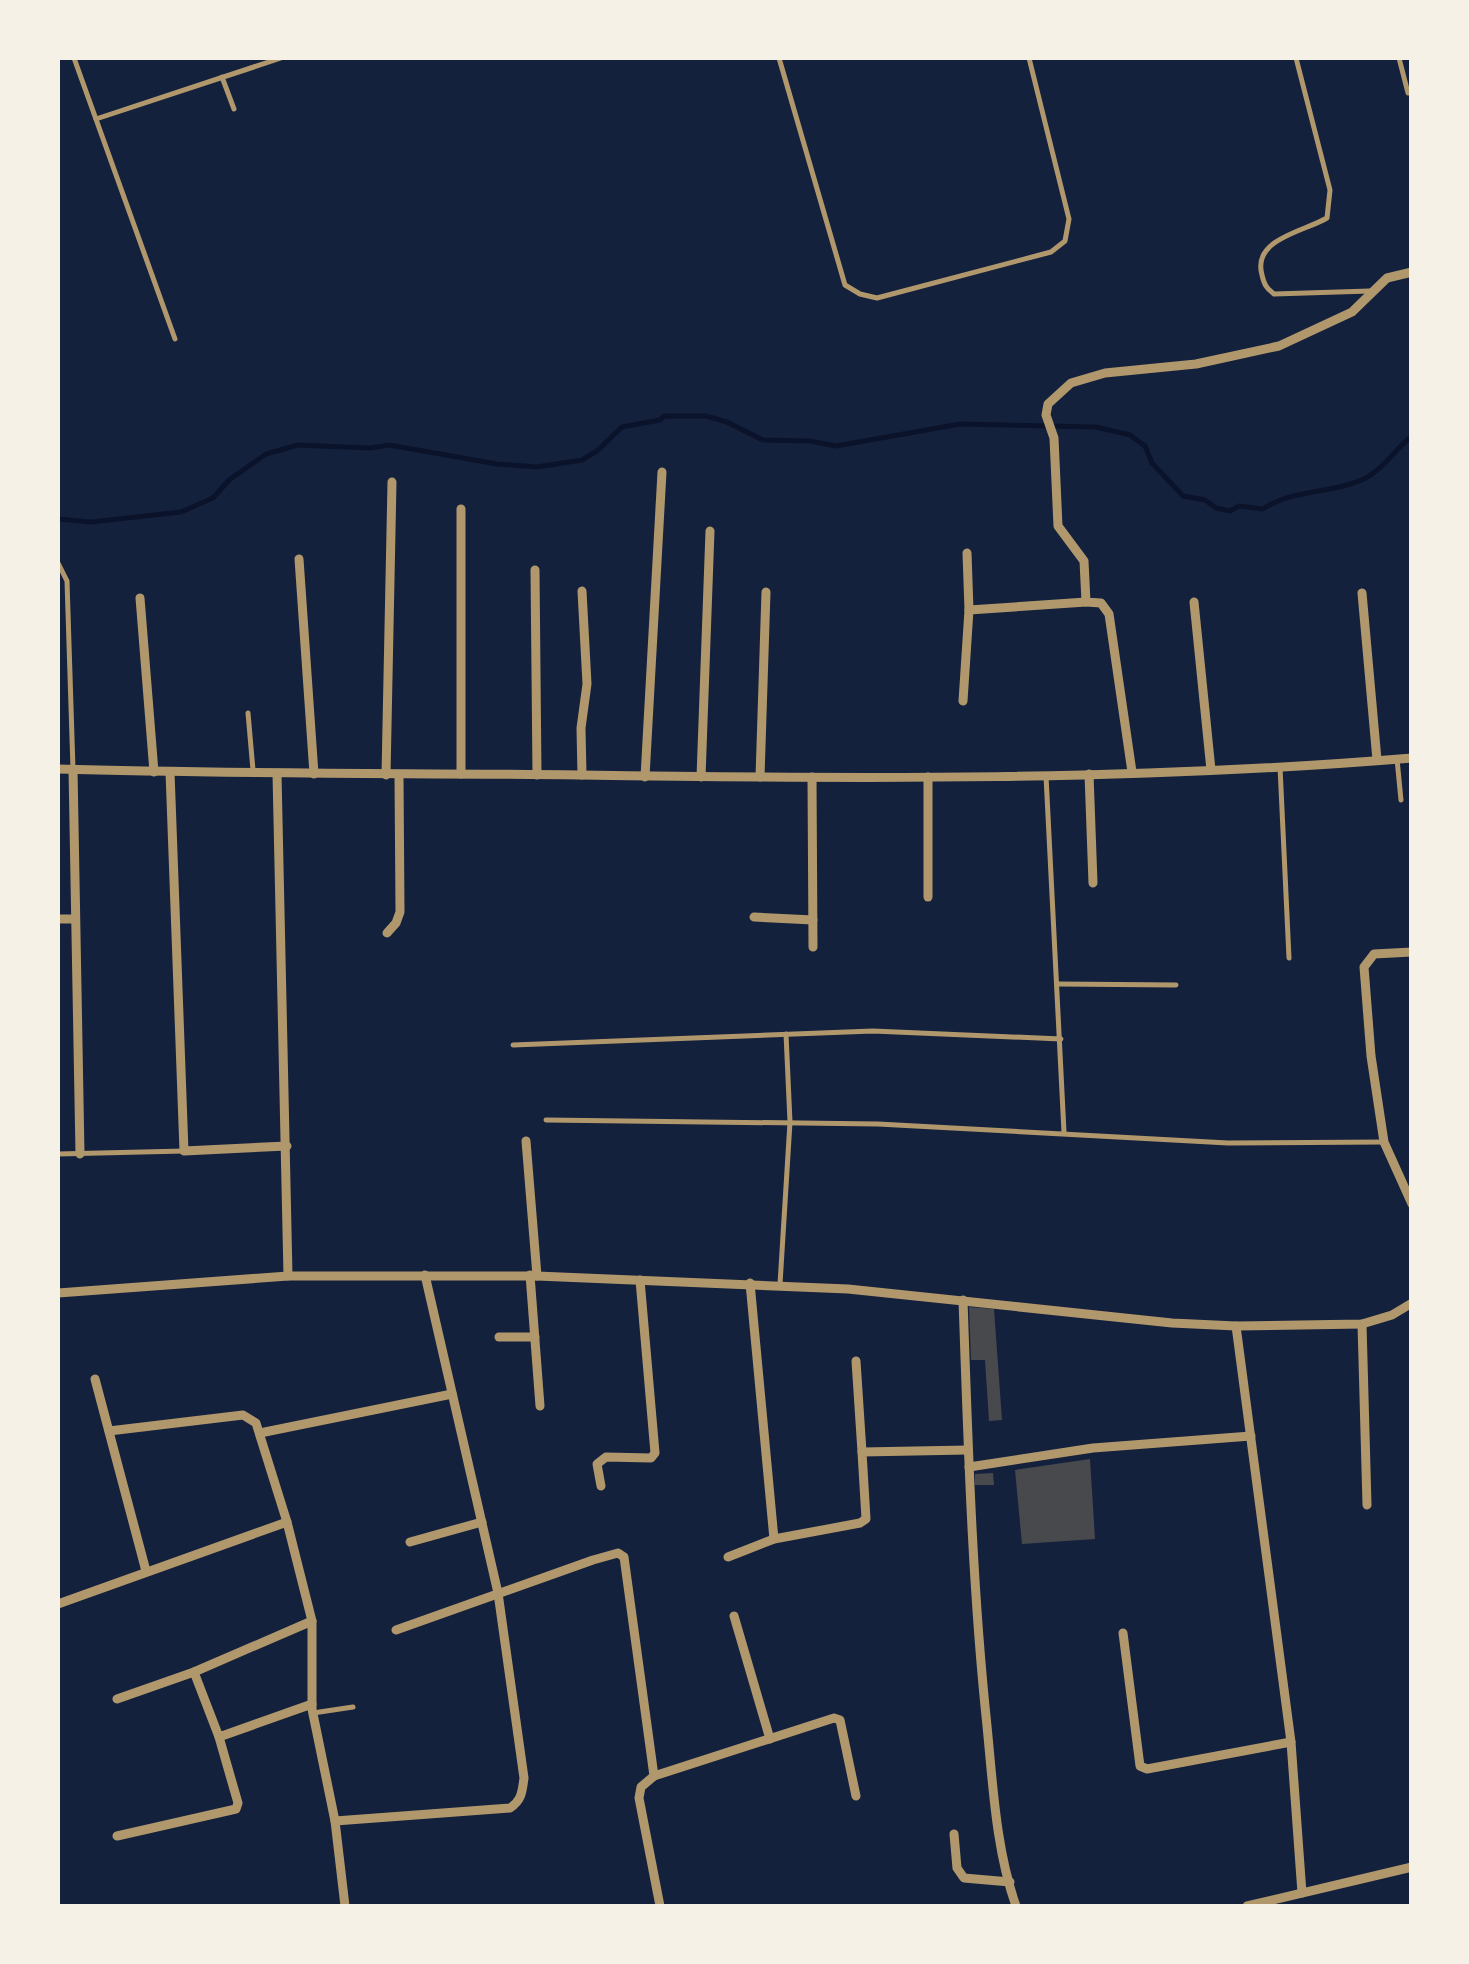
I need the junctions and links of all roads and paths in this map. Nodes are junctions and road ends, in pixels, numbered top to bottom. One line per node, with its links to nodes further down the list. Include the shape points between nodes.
1 (74, 58): 10 (lane)
2 (281, 58): 7 (lane)
3 (778, 58): 4 (lane, via 845,285 876,298 1051,252 1065,241 1069,218)
4 (1029, 58)
5 (1296, 58): 12 (lane, via 1330,207 1327,218 1264,250 1259,264 1265,286 1274,294)
6 (1399, 58): 8 (lane)
7 (222, 77): 9 (lane); 10 (lane)
8 (1408, 93)
9 (234, 109)
10 (96, 119): 13 (lane)
11 (1412, 272): 12 (street, via 1387,278)
12 (1374, 291): 26 (street, via 1352,312 1279,346 1106,373 1071,383 1048,404 1058,526 1084,560)
13 (175, 338)
14 (662, 472): 51 (street)
15 (392, 482): 47 (street)
16 (462, 509): 44 (street)
17 (710, 531): 52 (street)
18 (968, 553): 28 (street)
19 (298, 558): 43 (street)
20 (58, 563): 36 (lane, via 67,581)
21 (536, 570): 49 (street)
22 (582, 590): 50 (street)
23 (766, 592): 53 (street)
24 (1362, 592): 33 (street)
25 (140, 598): 38 (street)
26 (1086, 602): 28 (street); 40 (street, via 1102,603 1109,614)
27 (1194, 602): 37 (street)
28 (968, 610): 29 (street)
29 (963, 701)
30 (248, 713): 41 (lane)
31 (1412, 758): 32 (street)
32 (1397, 759): 33 (street); 56 (lane)
33 (1377, 760): 34 (street)
34 (1280, 767): 37 (street); 66 (lane)
35 (58, 769): 36 (street)
36 (72, 769): 38 (street); 61 (street)
37 (1211, 770): 40 (street)
38 (154, 772): 39 (street)
39 (170, 772): 41 (street); 78 (street)
40 (1132, 772): 46 (street)
41 (254, 774): 42 (street)
42 (277, 774): 43 (street); 77 (street)
43 (314, 774): 47 (street)
44 (461, 774): 48 (street); 49 (street)
45 (1046, 774): 46 (street); 55 (street); 67 (lane)
46 (1088, 774): 57 (street)
47 (386, 775): 48 (street)
48 (399, 775): 63 (street, via 400,912)
49 (537, 775): 50 (street)
50 (582, 775): 51 (street)
51 (646, 777): 52 (street)
52 (701, 777): 53 (street)
53 (760, 777): 54 (street)
54 (812, 777): 55 (street); 62 (street)
55 (928, 777): 58 (street)
56 (1401, 800)
57 (1093, 883)
58 (928, 897)
59 (754, 918): 62 (street)
60 (58, 919): 61 (street)
61 (75, 920): 80 (street)
62 (813, 920): 64 (street)
63 (387, 933)
64 (812, 947)
65 (1412, 952): 76 (street, via 1374,954 1364,967)
66 (1289, 958)
67 (1058, 984): 68 (lane); 70 (lane)
68 (1176, 985)
69 (786, 1034): 70 (lane); 71 (lane); 73 (lane)
70 (1061, 1039): 74 (lane)
71 (513, 1045)
72 (546, 1120): 73 (lane)
73 (790, 1122): 74 (lane); 87 (lane)
74 (1064, 1132): 76 (lane, via 1228,1143)
75 (526, 1140): 84 (street)
76 (1384, 1142): 81 (street)
77 (287, 1146): 78 (street); 83 (street)
78 (184, 1150): 80 (lane)
79 (58, 1154): 80 (lane)
80 (80, 1154)
81 (1412, 1204)
82 (425, 1275): 83 (street); 84 (street); 97 (street)
83 (288, 1276): 88 (street)
84 (533, 1276): 85 (street); 94 (street)
85 (640, 1280): 86 (street); 105 (street, via 655,1454 600,1460)
86 (750, 1284): 87 (street); 109 (street)
87 (780, 1284): 89 (street)
88 (58, 1293)
89 (963, 1300): 92 (street); 102 (street)
90 (1412, 1303): 91 (street)
91 (1362, 1324): 92 (street); 106 (street)
92 (1236, 1326): 101 (street)
93 (499, 1337): 94 (street)
94 (536, 1337): 98 (street)
95 (856, 1360): 103 (street)
96 (94, 1378): 99 (street)
97 (452, 1394): 100 (street); 108 (street)
98 (540, 1406)
99 (110, 1431): 100 (street, via 244,1415); 112 (street)
100 (260, 1432): 107 (street)
101 (1251, 1436): 104 (street); 125 (street)
102 (968, 1450): 103 (street); 104 (street)
103 (862, 1452): 109 (street, via 866,1519)
104 (968, 1466): 132 (street, via 984,1700)
105 (602, 1486)
106 (1368, 1506)
107 (288, 1522): 112 (street); 116 (street)
108 (482, 1522): 110 (street); 113 (street)
109 (774, 1539): 111 (street)
110 (410, 1542)
111 (728, 1557)
112 (146, 1571): 114 (street)
113 (498, 1593): 117 (street); 126 (street, via 618,1552 624,1557); 128 (street, via 524,1778 518,1803)
114 (59, 1600)
115 (734, 1616): 124 (street)
116 (312, 1621): 119 (street); 122 (street)
117 (396, 1630)
118 (1123, 1633): 125 (street, via 1140,1766)
119 (194, 1672): 120 (street); 123 (street)
120 (117, 1699)
121 (353, 1707): 122 (lane)
122 (312, 1708): 123 (street); 128 (street)
123 (220, 1737): 130 (street, via 236,1808)
124 (770, 1739): 126 (street); 127 (street, via 840,1720)
125 (1292, 1742): 133 (street)
126 (654, 1776): 135 (street, via 639,1798)
127 (856, 1796)
128 (335, 1821): 134 (street)
129 (954, 1834): 132 (street, via 964,1878)
130 (117, 1836)
131 (1412, 1867): 133 (street)
132 (1010, 1882): 136 (street)
133 (1302, 1893): 137 (street)
134 (346, 1906)
135 (660, 1906)
136 (1016, 1906)
137 (1247, 1906)

